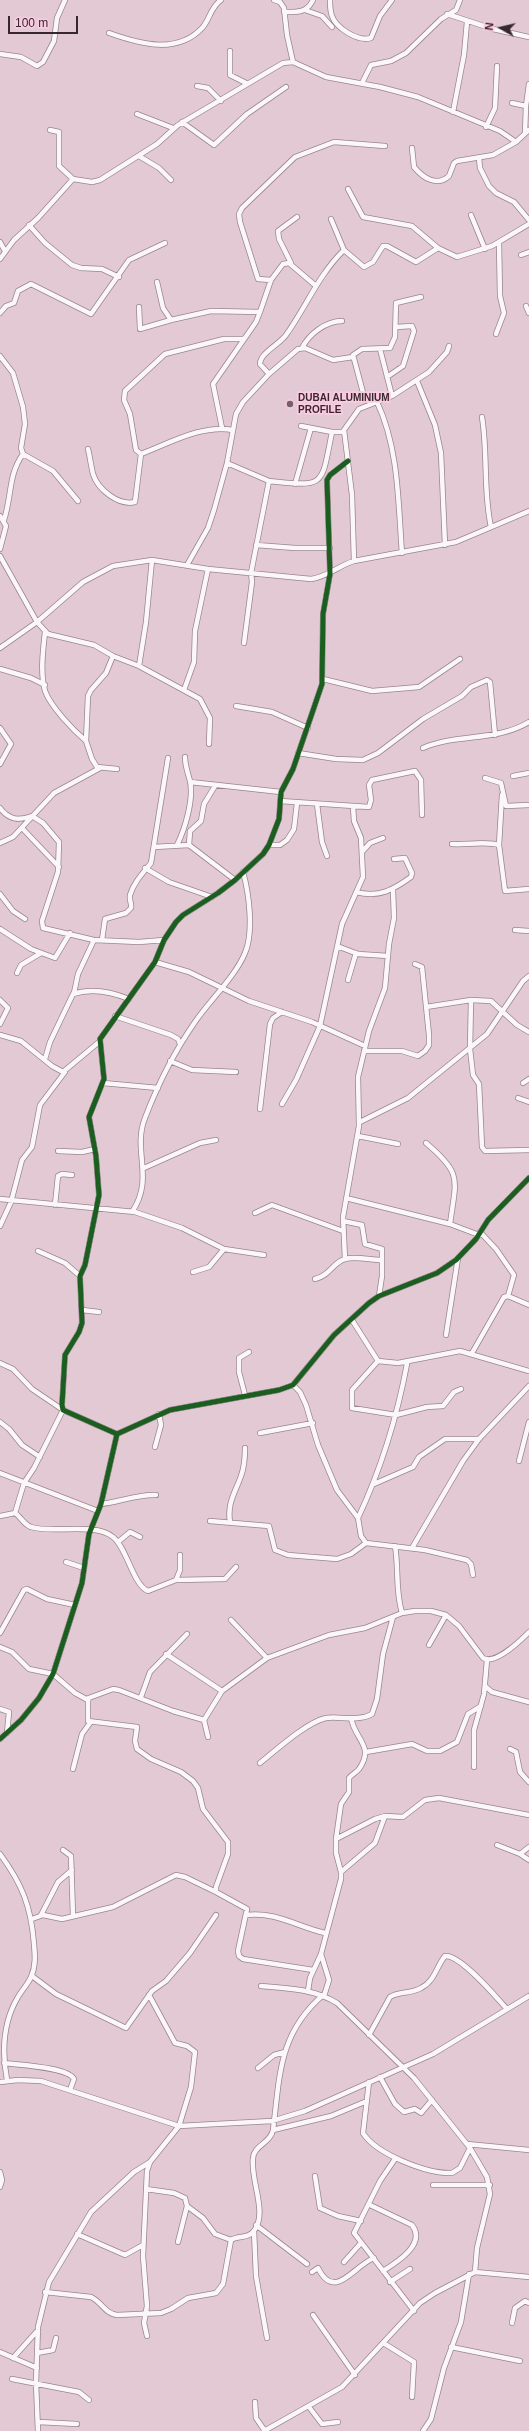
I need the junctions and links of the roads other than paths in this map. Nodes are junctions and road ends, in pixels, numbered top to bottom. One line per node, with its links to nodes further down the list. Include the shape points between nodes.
1 (65, 0): 16 (street, via 57,18 56,37 43,62 36,66 21,57)
2 (221, 0): 13 (street, via 214,7 209,20 194,37 177,44 143,44)
3 (274, 0): 9 (street, via 283,6)
4 (313, 0): 8 (street, via 310,7)
5 (330, 0): 6 (street, via 332,16 336,23 345,31 366,39 371,38 380,16)
6 (392, 0)
7 (460, 0): 10 (street, via 456,10)
8 (305, 10): 9 (street); 12 (street, via 322,16)
9 (284, 12): 17 (street)
10 (447, 14): 11 (street); 20 (street, via 406,53 391,61 371,65)
11 (467, 22): 14 (street); 27 (street, via 464,55)
12 (332, 27)
13 (109, 34)
14 (529, 37)
15 (230, 51): 19 (street, via 230,75)
16 (0, 54)
17 (293, 62): 19 (street, via 283,63); 20 (street, via 321,76)
18 (497, 66): 30 (street, via 495,108)
19 (246, 83): 24 (street)
20 (362, 83): 27 (street, via 418,97)
21 (529, 84): 26 (street)
22 (197, 86): 24 (street, via 208,88)
23 (286, 87): 29 (street, via 247,114 213,145)
24 (220, 101): 29 (street)
25 (512, 103): 26 (street)
26 (526, 106): 33 (street)
27 (453, 112): 30 (street)
28 (137, 114): 31 (street)
29 (182, 122): 31 (street)
30 (486, 127): 34 (street)
31 (173, 128): 37 (street)
32 (50, 130): 39 (street, via 59,132 60,167)
33 (527, 131): 34 (street)
34 (516, 142): 38 (street, via 498,153)
35 (385, 146): 60 (street, via 334,142 294,156 246,202 239,214 252,268 258,279)
36 (412, 148): 38 (street, via 414,167 422,176 434,180 445,180 450,176 457,161)
37 (139, 156): 39 (street, via 95,182); 40 (street, via 159,168)
38 (479, 158): 45 (street, via 480,168 489,186 496,193 514,202)
39 (73, 178): 47 (street)
40 (171, 180)
41 (348, 188): 51 (street, via 362,217 412,226)
42 (471, 215): 52 (street)
43 (297, 217): 58 (street, via 278,231 279,239)
44 (331, 219): 53 (street)
45 (529, 220)
46 (529, 224): 50 (street)
47 (29, 225): 54 (street); 59 (street, via 45,243 72,265 102,269)
48 (0, 242): 54 (street)
49 (165, 243): 59 (street, via 129,260)
50 (499, 243): 52 (street); 72 (street, via 500,296 504,312)
51 (438, 248): 52 (street, via 457,257); 53 (street, via 416,262 383,246 373,262 364,267)
52 (485, 249)
53 (344, 250): 62 (street, via 331,263)
54 (5, 251): 57 (street)
55 (529, 252): 56 (street)
56 (521, 255)
57 (0, 259)
58 (291, 263): 60 (street, via 283,264); 62 (street)
59 (119, 277): 67 (street, via 91,314 31,284 18,291 14,302)
60 (271, 280): 66 (street)
61 (157, 282): 69 (street, via 163,308)
62 (316, 286): 79 (street, via 284,337 261,358 260,364)
63 (421, 298): 71 (street, via 396,303)
64 (526, 306): 68 (street)
65 (139, 307): 69 (street, via 140,329)
66 (260, 312): 69 (street, via 211,311); 73 (street)
67 (0, 313)
68 (529, 313)
69 (171, 320)
70 (342, 321): 75 (street, via 318,330)
71 (396, 327): 76 (street, via 392,346); 80 (street, via 412,326 414,331 403,366)
72 (496, 334)
73 (243, 339): 86 (street, via 213,384); 93 (street, via 224,340 165,354 131,383 124,391 124,400 130,414 136,450)
74 (449, 346): 81 (street, via 439,362)
75 (302, 348): 78 (street, via 333,360); 79 (street)
76 (380, 349): 78 (street, via 362,349); 80 (street)
77 (0, 356): 92 (street, via 13,372 23,407)
78 (353, 357): 83 (street, via 366,400)
79 (269, 374): 88 (street, via 243,402 236,414)
80 (387, 376): 82 (street)
81 (417, 381): 82 (street); 103 (street, via 434,425 441,453)
82 (392, 396): 83 (street)
83 (377, 402): 90 (street, via 360,409); 106 (street, via 387,424 393,448)
84 (482, 418): 101 (street)
85 (302, 426): 87 (street)
86 (222, 428): 88 (street); 93 (street, via 203,431)
87 (311, 428): 89 (street); 97 (street)
88 (232, 430): 95 (street)
89 (332, 432): 90 (street); 97 (street, via 327,466 321,479 311,484)
90 (344, 432): 94 (street)
91 (88, 449): 93 (street, via 95,478 108,494 114,499 134,503)
92 (23, 454): 98 (street, via 53,471); 100 (street, via 13,472 9,505)
93 (140, 454)
94 (348, 461): 104 (street, via 328,478); 109 (street)
95 (227, 463): 96 (street); 110 (street, via 209,523)
96 (269, 481): 97 (street); 102 (street)
97 (295, 484)
98 (78, 501)
99 (529, 511): 101 (street)
100 (2, 518): 105 (street, via 6,526)
101 (491, 526): 103 (street, via 463,540)
102 (256, 545): 104 (street); 112 (street)
103 (445, 545): 106 (street)
104 (330, 548): 113 (street)
105 (0, 549)
106 (402, 553): 109 (street)
107 (0, 556): 114 (street)
108 (152, 560): 110 (street); 114 (street, via 113,566 100,572 83,582); 120 (street)
109 (354, 561): 113 (street)
110 (187, 565): 111 (street)
111 (208, 569): 112 (street); 124 (street, via 195,631 194,662)
112 (251, 573): 113 (street, via 305,580); 116 (street)
113 (330, 574): 122 (street, via 323,614)
114 (37, 622): 115 (street); 117 (street)
115 (45, 632): 118 (street, via 85,642); 123 (street, via 42,656)
116 (244, 643)
117 (0, 648)
118 (113, 656): 120 (street); 130 (street, via 106,674 89,693)
119 (460, 659): 122 (street, via 419,687 372,691)
120 (139, 666): 124 (street)
121 (0, 669): 123 (street, via 31,678)
122 (323, 679): 128 (street)
123 (44, 685): 130 (street, via 48,696 62,716)
124 (184, 690): 131 (street, via 200,699 208,710 211,725)
125 (236, 706): 128 (street, via 272,712)
126 (529, 722): 129 (street)
127 (0, 728): 136 (street, via 10,744)
128 (308, 728): 133 (street)
129 (495, 735): 132 (street); 133 (street, via 490,682 487,680 471,687 462,696 423,719 378,754 363,760)
130 (86, 741): 137 (street, via 92,759)
131 (210, 744)
132 (423, 748)
133 (298, 753): 145 (street, via 294,769)
134 (185, 757): 142 (street)
135 (168, 758): 162 (street)
136 (0, 764)
137 (100, 768): 138 (street); 153 (street, via 54,793)
138 (117, 769)
139 (529, 773): 140 (street)
140 (513, 776)
141 (485, 778): 144 (street, via 499,782)
142 (190, 782): 143 (street); 158 (street, via 188,808)
143 (215, 786): 145 (street); 159 (street, via 204,804 201,821 190,831)
144 (502, 787): 149 (street, via 506,806); 161 (street)
145 (281, 792): 146 (street)
146 (280, 801): 147 (street); 160 (street, via 279,819)
147 (297, 803): 148 (street); 160 (street, via 291,835 280,845)
148 (317, 804): 150 (street); 164 (street, via 322,842)
149 (529, 805)
150 (353, 807): 152 (street, via 370,806 369,785 372,780 415,771 421,780); 163 (street)
151 (0, 808): 153 (street, via 6,815 19,820)
152 (422, 815)
153 (32, 816): 154 (street); 166 (street, via 43,823 58,840)
154 (22, 828): 156 (street, via 11,839); 166 (street)
155 (383, 838): 163 (street, via 370,843)
156 (0, 842)
157 (452, 844): 161 (street)
158 (177, 845): 159 (street); 162 (street)
159 (189, 845): 169 (street)
160 (268, 845): 168 (street, via 263,854)
161 (499, 845): 170 (street, via 505,891)
162 (154, 847): 167 (street, via 151,863)
163 (362, 852): 172 (street, via 363,877)
164 (327, 856)
165 (394, 859): 171 (street, via 404,858 412,875)
166 (59, 867): 179 (street, via 42,926 45,929)
167 (146, 868): 174 (street, via 169,882); 181 (street, via 130,896 131,908 126,913 105,919)
168 (243, 872): 169 (street); 192 (street, via 249,925 246,950)
169 (235, 880): 174 (street)
170 (529, 889)
171 (393, 890): 172 (street, via 369,895); 186 (street, via 394,918)
172 (356, 892): 183 (street, via 342,924)
173 (0, 894): 175 (street, via 13,911)
174 (212, 897): 182 (street, via 183,915)
175 (25, 919)
176 (0, 928): 184 (street)
177 (515, 930): 178 (street)
178 (529, 931)
179 (70, 933): 180 (street); 184 (street, via 55,958)
180 (94, 940): 181 (street); 193 (street, via 78,974)
181 (102, 940): 182 (street)
182 (164, 940): 187 (street)
183 (337, 946): 185 (street); 202 (street)
184 (40, 953): 189 (street, via 21,965)
185 (356, 953): 186 (street); 191 (street)
186 (388, 956): 207 (street, via 385,988)
187 (156, 962): 192 (street, via 189,972); 194 (street)
188 (415, 964): 197 (street, via 422,968)
189 (17, 973)
190 (529, 976): 199 (street, via 523,980)
191 (348, 980)
192 (221, 988): 198 (street); 206 (street)
193 (74, 993): 194 (street, via 99,992); 209 (street, via 55,1031)
194 (128, 999): 200 (street)
195 (0, 1000): 201 (street, via 8,1008)
196 (471, 1000): 197 (street); 199 (street, via 491,1000); 208 (street)
197 (426, 1007): 207 (street, via 430,1041 423,1054 418,1056 402,1051)
198 (282, 1012): 202 (street); 220 (street, via 273,1018 270,1024)
199 (502, 1012): 203 (street); 208 (street, via 487,1034)
200 (115, 1016): 205 (street); 206 (street, via 171,1035 178,1039)
201 (0, 1024)
202 (320, 1026): 207 (street, via 355,1040); 219 (street, via 296,1080)
203 (529, 1032)
204 (0, 1035): 209 (street, via 20,1041)
205 (99, 1042): 211 (street); 214 (street, via 104,1063)
206 (180, 1044): 210 (street)
207 (364, 1048): 221 (street, via 357,1090)
208 (470, 1049): 221 (street, via 408,1098); 227 (street, via 473,1075 479,1084 483,1149 485,1152)
209 (45, 1059): 211 (street, via 55,1068)
210 (170, 1061): 212 (street, via 192,1070); 216 (street)
211 (65, 1072): 234 (street, via 40,1105 32,1147 22,1160)
212 (236, 1072)
213 (529, 1079): 215 (street)
214 (103, 1083): 216 (street); 226 (street, via 90,1114)
215 (523, 1083)
216 (158, 1088): 229 (street, via 140,1133)
217 (518, 1098): 218 (street)
218 (529, 1102)
219 (282, 1104)
220 (260, 1109)
221 (360, 1122): 222 (street)
222 (358, 1136): 225 (street); 232 (street)
223 (216, 1140): 229 (street, via 200,1143)
224 (426, 1143): 240 (street, via 447,1161 453,1171 454,1191)
225 (398, 1144)
226 (95, 1149): 228 (street, via 82,1152); 236 (street, via 98,1176)
227 (529, 1150)
228 (58, 1151)
229 (144, 1168): 237 (street, via 143,1190)
230 (72, 1175): 235 (street, via 58,1176)
231 (529, 1178): 243 (street, via 488,1220)
232 (346, 1198): 239 (street); 240 (street)
233 (0, 1199): 234 (street)
234 (11, 1202): 235 (street); 241 (street)
235 (54, 1205): 236 (street)
236 (97, 1208): 237 (street); 251 (street, via 85,1265)
237 (132, 1212): 244 (street, via 182,1228)
238 (254, 1213): 242 (street, via 269,1205 277,1206)
239 (343, 1221): 242 (street); 249 (street, via 364,1227 365,1244 381,1248)
240 (450, 1224): 243 (street)
241 (0, 1226)
242 (343, 1230): 248 (street)
243 (480, 1234): 247 (street); 254 (street, via 496,1249 514,1275)
244 (224, 1249): 246 (street); 250 (street, via 209,1267)
245 (38, 1251): 251 (street, via 65,1263)
246 (264, 1255)
247 (458, 1258): 253 (street, via 437,1273); 259 (street)
248 (345, 1259): 249 (street); 252 (street, via 326,1276)
249 (382, 1260): 253 (street)
250 (193, 1272)
251 (80, 1276): 256 (street)
252 (315, 1279)
253 (379, 1296): 258 (street)
254 (508, 1296): 255 (street); 261 (street, via 504,1297)
255 (529, 1306)
256 (82, 1310): 257 (street); 270 (street, via 79,1332 66,1355)
257 (99, 1312)
258 (352, 1320): 262 (street); 266 (street, via 334,1335)
259 (446, 1335)
260 (249, 1352): 269 (street, via 241,1355 238,1364)
261 (472, 1353): 262 (street, via 460,1351 398,1363); 265 (street)
262 (378, 1361): 272 (street, via 352,1390 351,1406)
263 (0, 1363): 270 (street, via 13,1369 32,1389)
264 (407, 1364): 272 (street)
265 (529, 1371)
266 (292, 1385): 269 (street, via 279,1390); 275 (street, via 300,1392)
267 (529, 1386): 278 (street)
268 (461, 1388): 272 (street, via 454,1392 443,1406 427,1407)
269 (245, 1395): 271 (street)
270 (63, 1410): 277 (street); 281 (street)
271 (158, 1414): 277 (street); 279 (street, via 161,1426)
272 (396, 1415): 285 (street)
273 (0, 1422): 281 (street, via 22,1445)
274 (529, 1422): 282 (street)
275 (313, 1423): 276 (street); 291 (street, via 318,1445 337,1490)
276 (260, 1433)
277 (116, 1434): 287 (street)
278 (479, 1439): 285 (street, via 445,1439 419,1457 413,1467); 299 (street, via 463,1461)
279 (155, 1447)
280 (245, 1448): 293 (street, via 241,1477 231,1498 228,1512)
281 (40, 1457): 284 (street)
282 (519, 1460)
283 (0, 1473): 284 (street)
284 (24, 1483): 288 (street); 289 (street)
285 (374, 1484): 291 (street)
286 (156, 1495): 287 (street, via 142,1495 115,1503)
287 (101, 1504): 288 (street)
288 (98, 1511): 294 (street)
289 (15, 1513): 290 (street); 294 (street, via 31,1527)
290 (0, 1516)
291 (358, 1518): 297 (street, via 361,1536)
292 (210, 1520): 293 (street)
293 (230, 1522): 297 (street, via 269,1526 275,1550 288,1555 341,1559)
294 (90, 1530): 296 (street, via 110,1535); 303 (street)
295 (140, 1537): 296 (street, via 130,1532)
296 (118, 1542): 305 (street, via 144,1589 153,1590)
297 (366, 1543): 298 (street)
298 (395, 1546): 299 (street); 307 (street, via 398,1568 396,1589)
299 (412, 1548): 304 (street, via 470,1562)
300 (180, 1555): 305 (street, via 180,1570)
301 (66, 1562): 303 (street)
302 (236, 1567): 305 (street, via 225,1579)
303 (84, 1568): 306 (street)
304 (473, 1575)
305 (176, 1580)
306 (75, 1605): 312 (street, via 47,1599 27,1589 24,1590); 319 (street)
307 (402, 1613): 308 (street, via 431,1611); 309 (street)
308 (446, 1615): 314 (street); 318 (street, via 459,1626)
309 (393, 1617): 317 (street, via 365,1628 329,1635); 327 (street, via 373,1711 368,1716)
310 (231, 1620): 317 (street)
311 (529, 1632): 318 (street, via 513,1646)
312 (0, 1633)
313 (187, 1634): 316 (street)
314 (429, 1644)
315 (0, 1647): 319 (street, via 12,1652 29,1669)
316 (166, 1654): 321 (street); 322 (street, via 150,1672)
317 (267, 1658): 321 (street)
318 (487, 1660): 320 (street)
319 (53, 1674): 323 (street, via 75,1693); 330 (street, via 39,1698)
320 (485, 1686): 324 (street, via 492,1692); 325 (street)
321 (222, 1691): 328 (street)
322 (141, 1697): 323 (street, via 113,1689); 328 (street, via 173,1711)
323 (88, 1699): 329 (street, via 86,1716)
324 (529, 1702)
325 (481, 1706): 334 (street, via 468,1714 457,1742 440,1751 427,1750 412,1744); 336 (street, via 474,1730)
326 (0, 1709): 330 (street, via 7,1710 10,1715)
327 (351, 1718): 334 (street, via 354,1731 363,1742); 335 (street, via 325,1718)
328 (204, 1720): 331 (street)
329 (90, 1723): 337 (street, via 82,1734); 350 (street, via 137,1727 136,1745 140,1753 188,1776 198,1788 204,1809 228,1842 228,1854)
330 (7, 1733): 332 (street)
331 (208, 1738)
332 (0, 1739)
333 (510, 1749): 338 (street, via 516,1752 520,1772)
334 (366, 1752): 341 (street, via 360,1768 349,1778 349,1792 341,1804)
335 (260, 1763)
336 (474, 1767)
337 (73, 1769)
338 (529, 1782)
339 (529, 1815): 340 (street, via 435,1797 425,1800 403,1817)
340 (385, 1816): 341 (street); 349 (street, via 375,1843)
341 (336, 1839): 349 (street, via 336,1853)
342 (497, 1845): 346 (street)
343 (529, 1847): 346 (street)
344 (63, 1850): 348 (street, via 72,1856)
345 (0, 1854): 355 (street, via 22,1888)
346 (520, 1854): 347 (street)
347 (529, 1860)
348 (72, 1870): 351 (street, via 58,1882); 354 (street)
349 (341, 1872): 356 (street)
350 (216, 1892): 353 (street, via 247,1909); 354 (street, via 180,1874 114,1907)
351 (41, 1915): 354 (street, via 62,1919); 355 (street)
352 (216, 1915): 362 (street, via 190,1953)
353 (246, 1915): 356 (street, via 275,1916); 358 (street, via 239,1956 243,1959)
354 (73, 1916)
355 (32, 1919): 359 (street, via 35,1961)
356 (325, 1933): 357 (street)
357 (321, 1954): 358 (street); 363 (street, via 329,1980)
358 (313, 1970): 361 (street)
359 (32, 1976): 362 (street, via 56,1994 124,2028); 368 (street, via 17,1998 3,2043)
360 (261, 1986): 361 (street)
361 (308, 1992): 363 (street)
362 (149, 1995): 379 (street, via 175,2043 187,2046 195,2052 191,2087)
363 (323, 1995): 366 (street, via 337,2003); 367 (street, via 296,2025)
364 (529, 1996): 365 (street)
365 (506, 2009): 366 (street, via 468,1969 453,1958 445,1956 428,1984 420,1989 390,1997); 369 (street, via 459,2040)
366 (369, 2035): 369 (street)
367 (285, 2052): 370 (street, via 274,2055); 378 (street)
368 (4, 2063): 372 (street); 375 (street, via 57,2070 70,2075 74,2079)
369 (403, 2067): 371 (street); 376 (street)
370 (258, 2068)
371 (380, 2077): 374 (street); 376 (street, via 395,2104 404,2112 415,2108 421,2113)
372 (7, 2080): 373 (street); 375 (street, via 40,2081)
373 (0, 2082)
374 (369, 2082): 377 (street); 378 (street, via 305,2111)
375 (70, 2090): 379 (street)
376 (432, 2100): 381 (street)
377 (367, 2101): 380 (street, via 331,2116); 383 (street, via 363,2133 377,2148)
378 (272, 2121): 379 (street); 380 (street)
379 (179, 2126): 384 (street)
380 (273, 2130): 394 (street, via 268,2140 255,2150 253,2157 254,2184 261,2212)
381 (468, 2146): 382 (street); 383 (street, via 460,2168 452,2173); 388 (street)
382 (529, 2150)
383 (395, 2158): 391 (street, via 380,2181)
384 (150, 2162): 390 (street); 396 (street, via 104,2198)
385 (0, 2172): 389 (street)
386 (316, 2176): 393 (street, via 320,2208)
387 (433, 2185): 388 (street)
388 (490, 2185): 407 (street, via 487,2210 477,2248)
389 (0, 2187)
390 (146, 2189): 392 (street, via 181,2195 187,2201); 400 (street)
391 (370, 2205): 393 (street); 405 (street, via 415,2228 416,2239 412,2247 402,2260)
392 (187, 2206): 397 (street, via 203,2218 215,2234); 398 (street)
393 (361, 2221): 399 (street, via 354,2233)
394 (256, 2226): 395 (street); 403 (street)
395 (254, 2231): 397 (street); 420 (street, via 256,2276)
396 (76, 2234): 400 (street, via 125,2255); 411 (street)
397 (231, 2240): 414 (street, via 223,2284 216,2293 188,2298 171,2309)
398 (178, 2242)
399 (361, 2243): 401 (street); 402 (street)
400 (143, 2245): 414 (street)
401 (374, 2258): 405 (street); 406 (street, via 362,2263 342,2281 328,2282 318,2268)
402 (344, 2262)
403 (307, 2264)
404 (410, 2269): 410 (street)
405 (382, 2271): 410 (street)
406 (312, 2272)
407 (475, 2272): 408 (street); 409 (street)
408 (469, 2274): 413 (street, via 431,2296); 422 (street, via 461,2322)
409 (529, 2277)
410 (390, 2282): 413 (street)
411 (45, 2292): 414 (street, via 91,2297 98,2300 110,2314); 417 (street)
412 (529, 2303): 416 (street, via 525,2301 515,2308)
413 (414, 2311): 421 (street)
414 (146, 2314): 418 (street, via 144,2323)
415 (313, 2315): 428 (street)
416 (512, 2323)
417 (38, 2330): 424 (street); 425 (street)
418 (147, 2336)
419 (56, 2338): 424 (street, via 53,2350)
420 (267, 2338)
421 (385, 2344): 428 (street); 431 (street, via 414,2362)
422 (451, 2347): 426 (street); 440 (street, via 431,2419)
423 (0, 2352): 425 (street)
424 (37, 2353): 427 (street)
425 (13, 2358): 427 (street)
426 (520, 2361)
427 (37, 2368): 430 (street)
428 (355, 2374): 434 (street, via 342,2387)
429 (12, 2379): 430 (street)
430 (36, 2383): 432 (street, via 79,2392); 435 (street)
431 (412, 2397)
432 (89, 2400)
433 (255, 2402): 439 (street, via 256,2418)
434 (309, 2407): 436 (street, via 322,2424); 439 (street)
435 (39, 2422): 437 (street); 438 (street)
436 (338, 2422)
437 (77, 2424)
438 (38, 2431)
439 (264, 2431)
440 (423, 2431)

